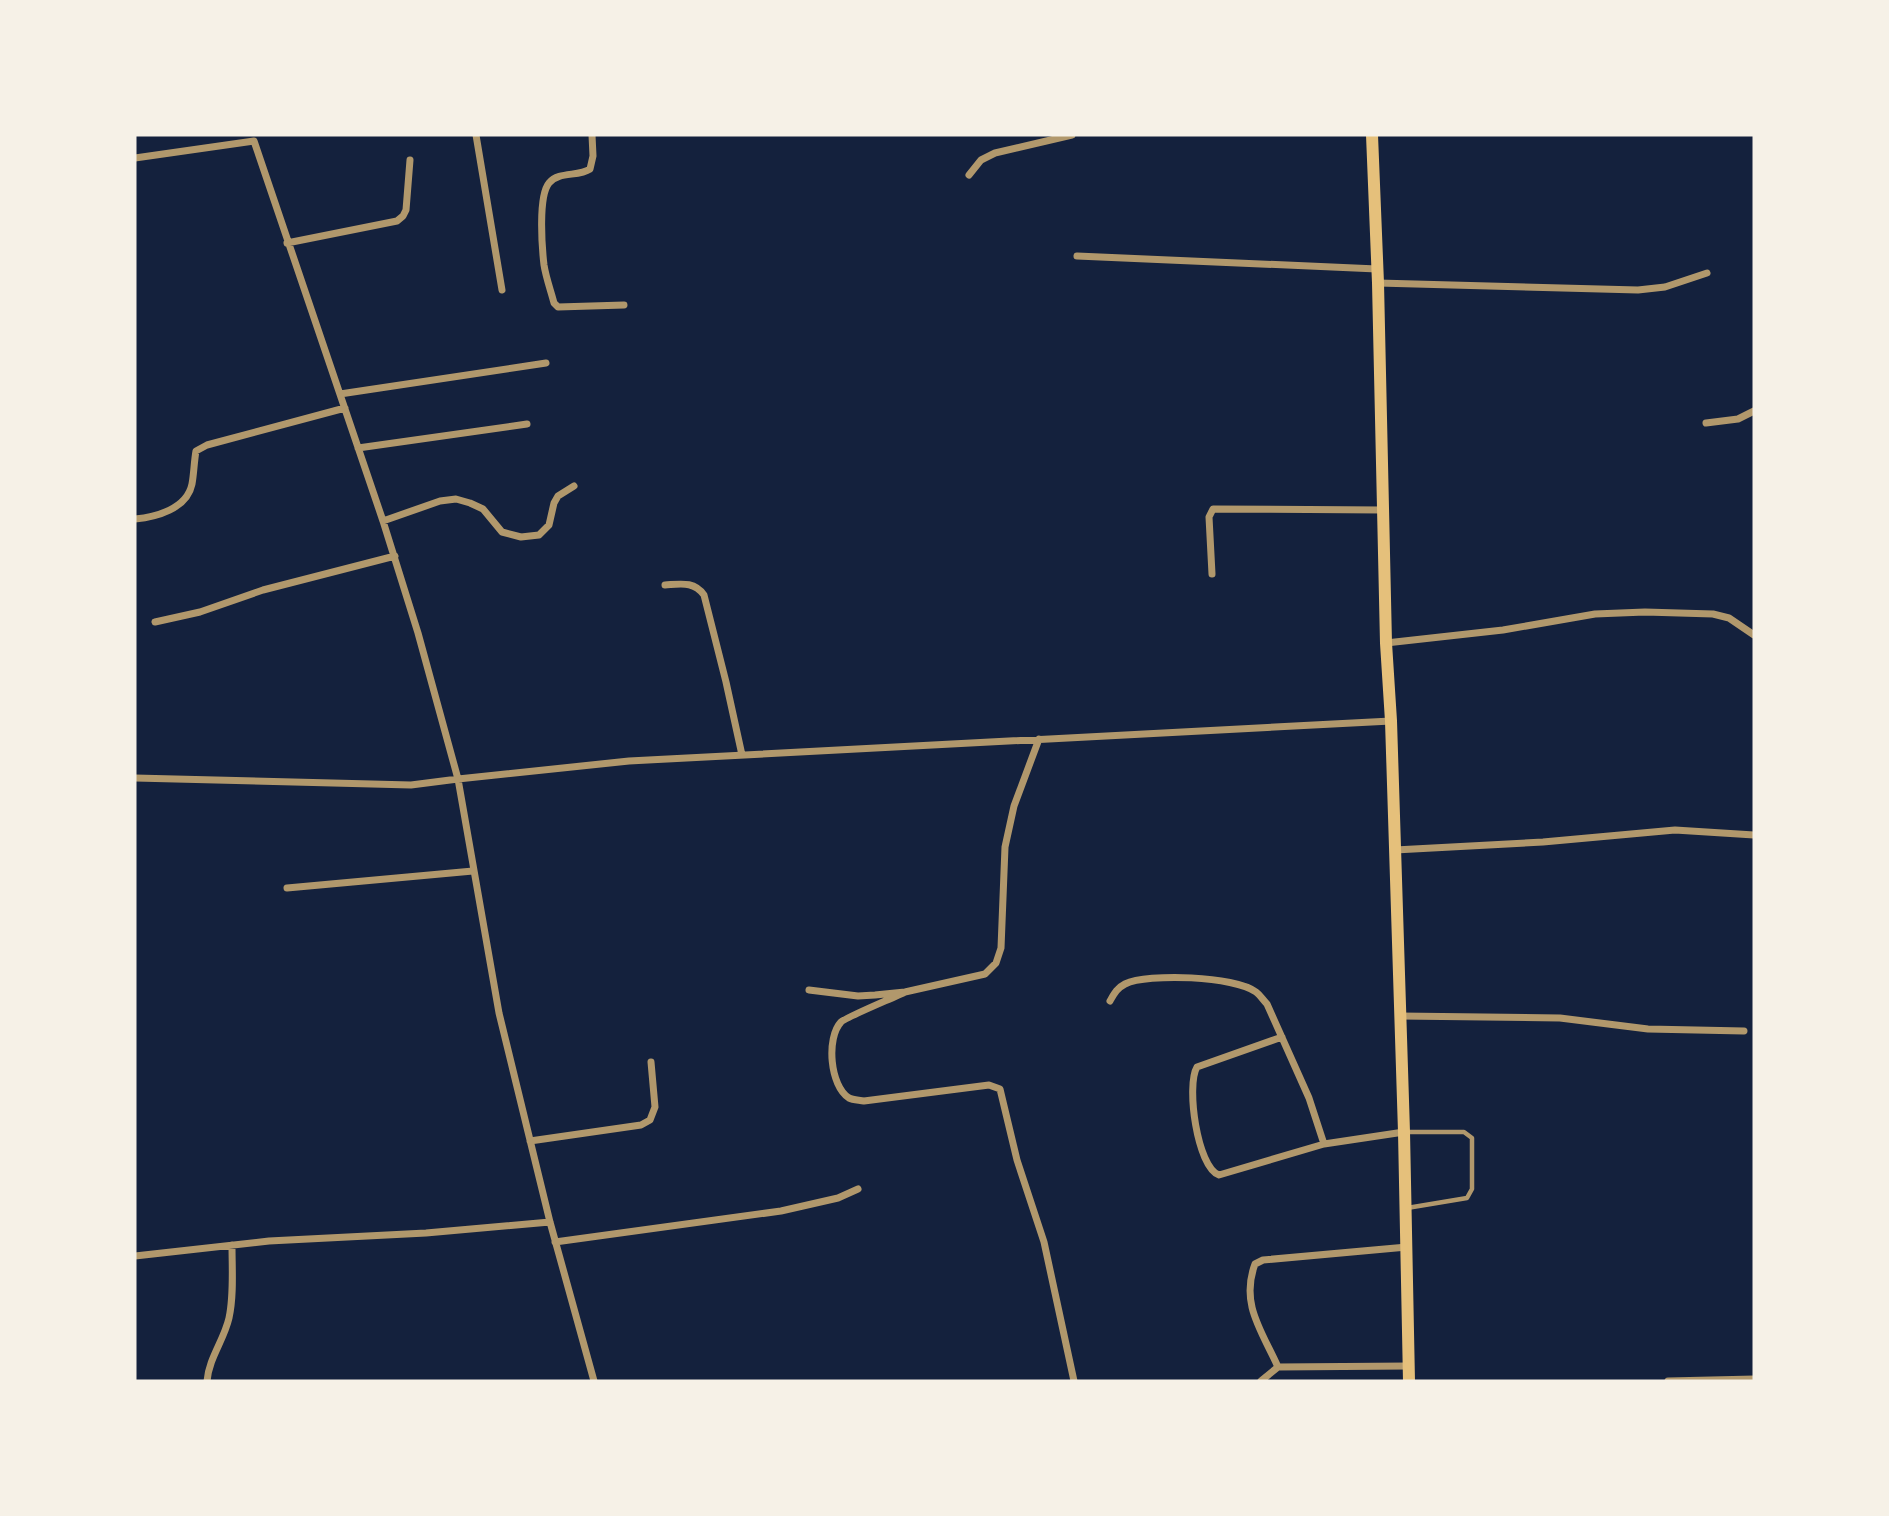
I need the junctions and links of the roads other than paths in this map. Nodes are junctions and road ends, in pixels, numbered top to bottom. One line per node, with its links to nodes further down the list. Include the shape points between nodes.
1 (476, 135): 14 (street)
2 (592, 135): 15 (street, via 590,169 550,181 544,192 544,265 558,307)
3 (1072, 135): 8 (street, via 995,153 981,160)
4 (1372, 135): 11 (main road)
5 (253, 138): 6 (street); 9 (street)
6 (135, 158)
7 (410, 160): 9 (street, via 403,216)
8 (969, 175)
9 (288, 243): 17 (street)
10 (1077, 256): 11 (street)
11 (1377, 269): 13 (main road)
12 (1707, 272): 13 (street, via 1665,287 1638,290)
13 (1378, 282): 24 (main road)
14 (502, 290)
15 (624, 305)
16 (546, 363): 17 (street)
17 (340, 394): 18 (street)
18 (345, 408): 22 (street); 25 (street, via 207,445 196,451 192,487 183,501 168,512)
19 (1754, 411): 20 (street, via 1738,419)
20 (1706, 423)
21 (527, 425): 22 (street)
22 (358, 448): 26 (street)
23 (574, 486): 26 (street, via 558,496 549,525 539,535 502,532 483,509 456,499)
24 (1383, 510): 28 (street, via 1213,509 1209,517); 32 (main road)
25 (135, 519)
26 (383, 521): 27 (street)
27 (395, 556): 30 (street); 37 (street)
28 (1212, 574)
29 (665, 584): 35 (street, via 689,584 704,595)
30 (155, 622)
31 (1754, 635): 32 (street, via 1729,618 1713,614 1645,612 1595,614)
32 (1386, 643): 33 (main road)
33 (1391, 721): 34 (street); 39 (main road)
34 (1039, 738): 35 (street); 43 (street, via 1014,806 1005,847 1001,948 996,963 985,974)
35 (741, 755): 37 (street)
36 (135, 778): 37 (street, via 411,785)
37 (458, 779): 40 (street)
38 (1754, 835): 39 (street, via 1675,830)
39 (1395, 850): 45 (main road)
40 (473, 871): 41 (street); 50 (street, via 499,1013)
41 (287, 888)
42 (809, 990): 43 (street, via 858,996)
43 (905, 992): 64 (street, via 841,1021 833,1036 832,1064 840,1089 849,1098 864,1101 989,1085 1000,1089 1044,1242)
44 (1110, 1001): 47 (street, via 1118,989 1138,980 1206,978 1257,992)
45 (1400, 1016): 46 (street, via 1560,1018 1648,1029); 49 (main road)
46 (1744, 1031)
47 (1282, 1037): 51 (street); 51 (street, via 1197,1067 1192,1077 1196,1135 1211,1169 1219,1175)
48 (651, 1062): 50 (street, via 655,1107 650,1120)
49 (1404, 1132): 51 (street); 53 (main road); 53 (lane, via 1464,1132 1472,1138 1470,1194)
50 (530, 1141): 54 (street)
51 (1324, 1144)
52 (858, 1189): 55 (street, via 826,1202 759,1214)
53 (1406, 1209): 57 (main road)
54 (550, 1222): 55 (street); 56 (street)
55 (555, 1242): 63 (street)
56 (232, 1245): 58 (street); 62 (street, via 229,1320 210,1364)
57 (1407, 1247): 59 (main road); 60 (street, via 1255,1264 1251,1311)
58 (135, 1256)
59 (1408, 1366): 60 (street); 66 (main road)
60 (1278, 1367): 65 (street)
61 (1754, 1379): 67 (street)
62 (208, 1381)
63 (594, 1381)
64 (1074, 1381)
65 (1261, 1381)
66 (1409, 1381)
67 (1668, 1381)

